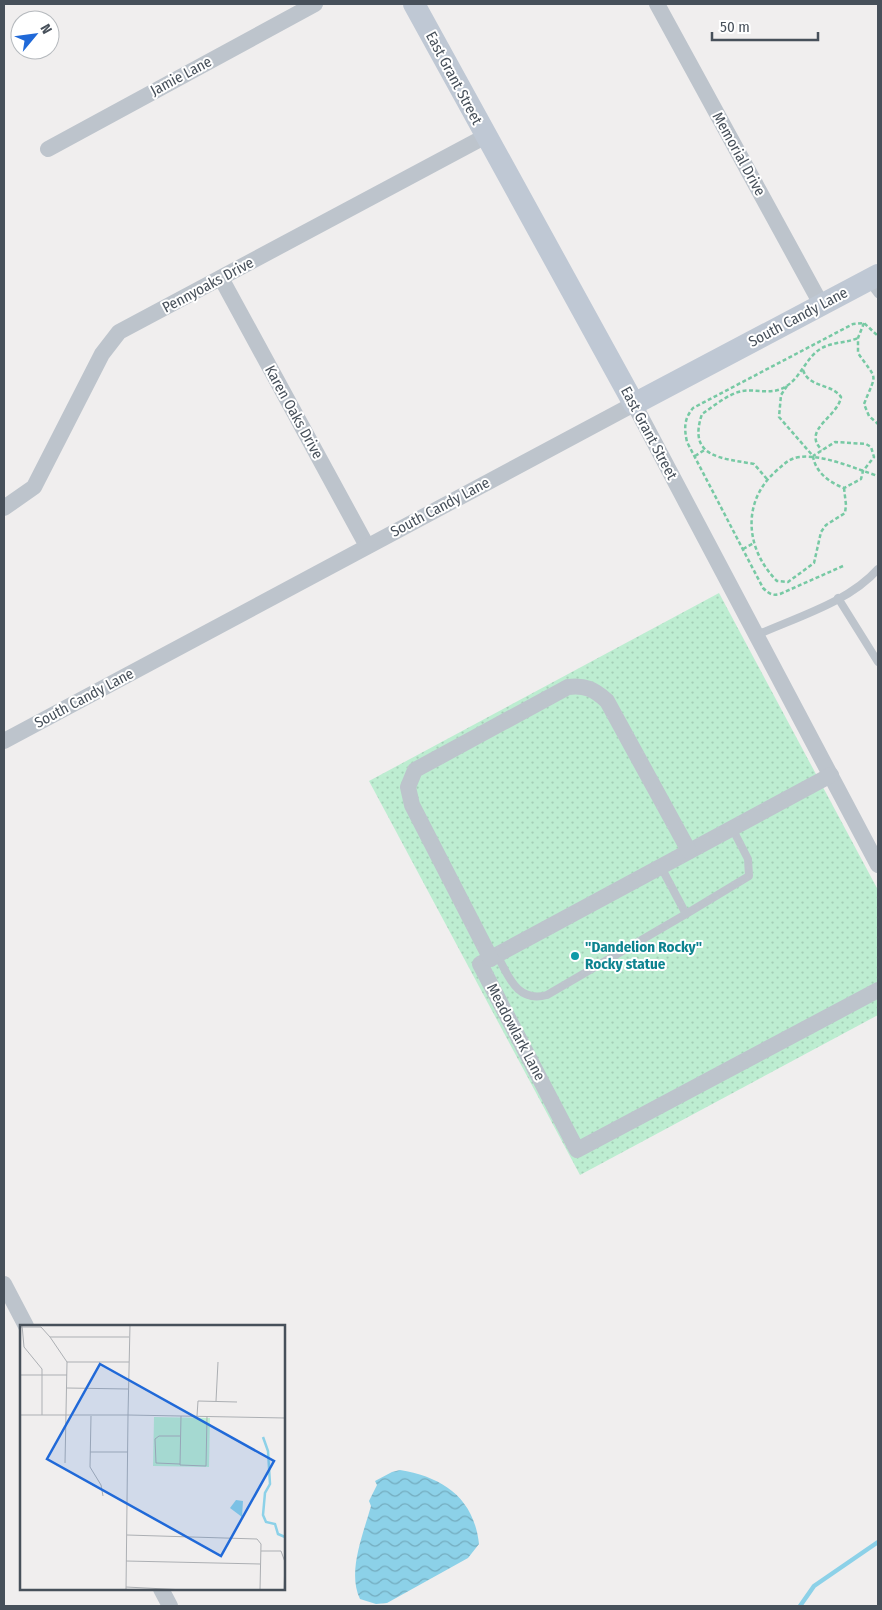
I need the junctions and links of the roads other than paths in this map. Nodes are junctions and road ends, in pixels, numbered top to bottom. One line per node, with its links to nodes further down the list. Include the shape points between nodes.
1 (315, 4): 5 (street, Jamie Lane)
2 (414, 4): 4 (main road, East Grant Street)
3 (657, 4): 8 (street, Memorial Drive)
4 (486, 136): 6 (street, Pennyoaks Drive); 9 (main road, East Grant Street)
5 (48, 148)
6 (221, 278): 10 (street, Pennyoaks Drive, via 119,332 102,354 34,487); 11 (street, Karen Oaks Drive)
7 (875, 283): 8 (main road, South Candy Lane)
8 (821, 304): 9 (main road, South Candy Lane)
9 (634, 404): 11 (street, South Candy Lane); 14 (street, East Grant Street)
10 (4, 508)
11 (367, 546): 16 (street, South Candy Lane)
12 (878, 569): 13 (lane, via 868,580)
13 (838, 598): 14 (lane); 15 (lane)
14 (757, 635): 17 (street, East Grant Street)
15 (878, 662)
16 (4, 741)
17 (830, 775): 18 (street); 20 (street, East Grant Street)
18 (732, 828): 19 (street); 22 (lane, via 748,859 750,876)
19 (689, 852): 21 (street); 23 (street, via 607,701 584,685 568,687 415,770 408,787 412,805)
20 (878, 865)
21 (661, 867): 22 (lane); 23 (street)
22 (686, 914): 23 (lane, via 539,997 522,994)
23 (494, 957): 24 (street, Meadowlark Lane, via 480,964 577,1150)
24 (878, 990)
25 (4, 1284): 26 (street)
26 (25, 1325)
27 (162, 1590): 28 (street)
28 (170, 1606)

